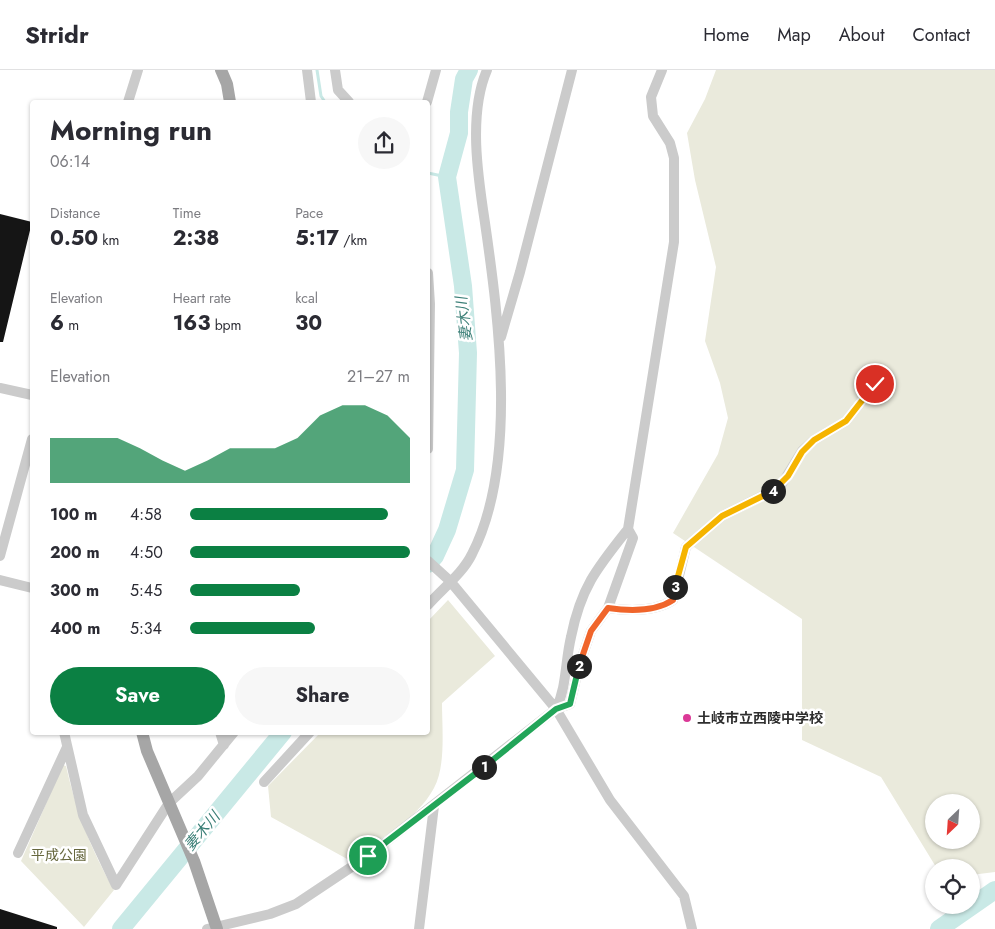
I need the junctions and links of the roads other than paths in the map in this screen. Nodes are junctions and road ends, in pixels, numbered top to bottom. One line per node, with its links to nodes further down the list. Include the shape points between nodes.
1 (138, 70): 9 (street)
2 (221, 70): 10 (main road)
3 (307, 70): 11 (street)
4 (335, 70): 12 (street, via 338,90)
5 (436, 70): 13 (street)
6 (487, 70): 14 (street, via 477,117 476,155 494,286)
7 (572, 70): 14 (street)
8 (662, 70): 19 (street, via 651,97 653,116 670,143 674,158 674,242)
9 (129, 100)
10 (230, 100)
11 (311, 100)
12 (347, 100)
13 (428, 100)
14 (498, 345): 23 (street, via 500,457 485,523 472,555)
15 (875, 384): 26 (street, via 846,421 814,440 802,452 780,487 722,516 686,547 673,600 663,607)
16 (0, 388): 17 (street)
17 (30, 395)
18 (30, 446): 20 (street)
19 (628, 529): 26 (street, via 633,538); 27 (street, via 593,573 578,605 570,639 564,693)
20 (0, 556)
21 (430, 563): 23 (street)
22 (0, 580): 24 (street)
23 (450, 580): 25 (street); 27 (street)
24 (30, 588)
25 (430, 603)
26 (608, 608): 27 (street, via 591,631 570,704)
27 (556, 709): 36 (street); 41 (street, via 610,800 684,896)
28 (65, 735): 34 (street)
29 (143, 735): 37 (main road)
30 (221, 735): 33 (street)
31 (232, 735): 33 (street)
32 (307, 735): 35 (street)
33 (224, 745): 37 (street)
34 (67, 747): 37 (street, via 83,815 116,885); 38 (street)
35 (264, 782)
36 (434, 806): 39 (street, via 368,856 296,904 270,914); 40 (street)
37 (171, 808): 39 (main road, via 194,861)
38 (18, 853)
39 (214, 926)
40 (419, 929)
41 (692, 929)

